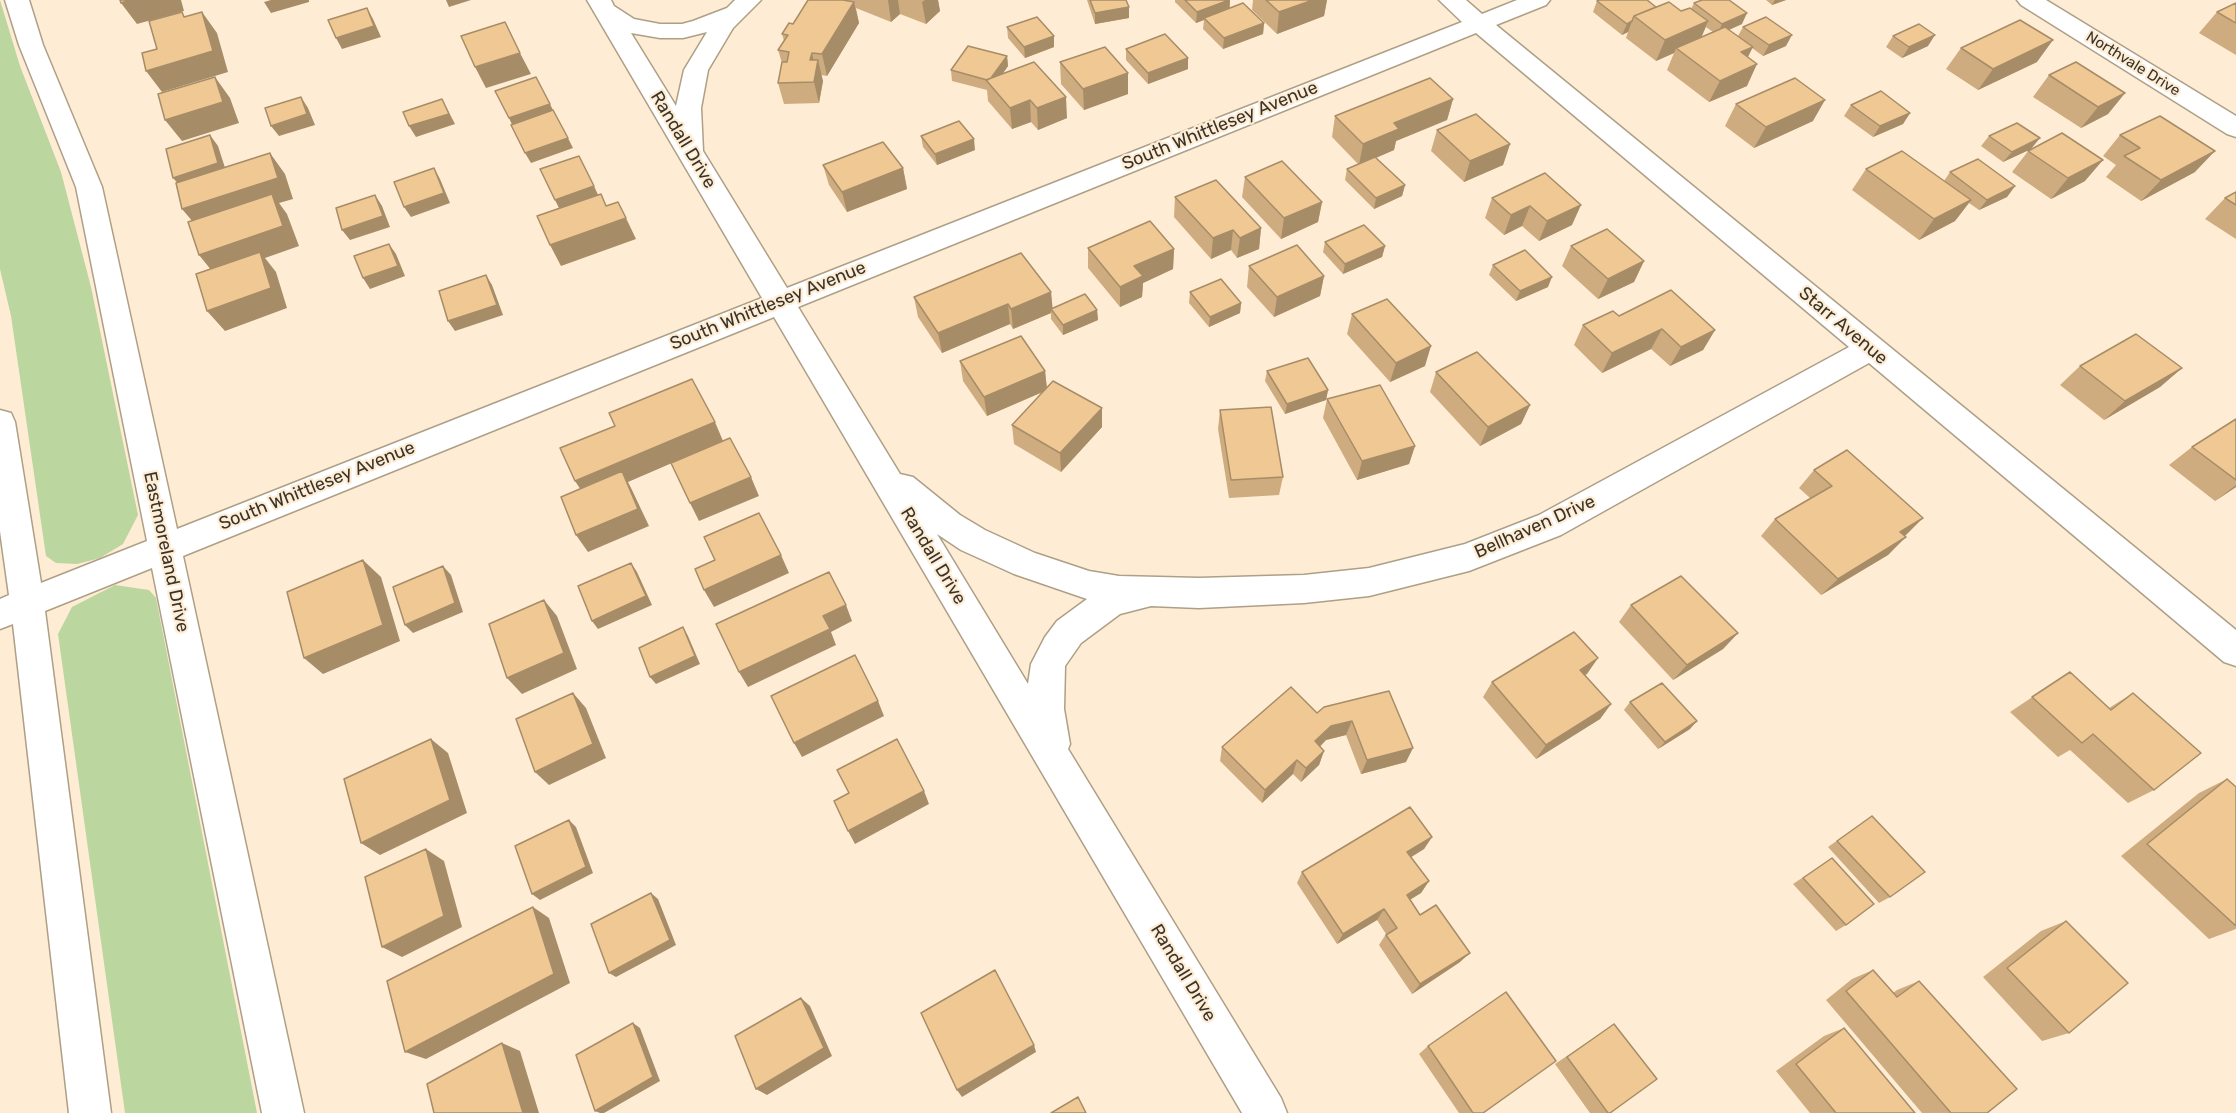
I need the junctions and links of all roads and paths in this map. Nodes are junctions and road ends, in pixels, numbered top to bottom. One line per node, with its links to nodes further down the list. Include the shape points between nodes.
1 (17, 0): 14 (street, Eastmoreland Drive, via 89,187)
2 (1451, 0): 7 (street, Starr Avenue)
3 (1538, 0): 7 (street, South Whittlesey Avenue)
4 (2029, 0): 8 (street, Northvale Drive)
5 (746, 3): 6 (street, via 723,19 683,31 627,25); 9 (street, via 724,24 696,70 688,108)
6 (602, 6): 9 (street, Randall Drive)
7 (1479, 24): 10 (street, South Whittlesey Avenue); 11 (street, Starr Avenue)
8 (2236, 128)
9 (692, 154): 10 (street, Randall Drive)
10 (779, 301): 13 (street, Randall Drive); 14 (street, South Whittlesey Avenue)
11 (1870, 349): 15 (street, Bellhaven Drive, via 1572,514 1469,557 1404,575 1336,586); 17 (street, Starr Avenue)
12 (0, 422): 16 (street)
13 (876, 462): 15 (street, Bellhaven Drive, via 949,525 998,553 1089,585); 18 (street, Randall Drive)
14 (165, 546): 16 (street, South Whittlesey Avenue); 20 (street, Eastmoreland Drive)
15 (1166, 592): 18 (street, Bellhaven Drive, via 1136,595 1100,608 1069,632 1057,648 1048,664 1046,693)
16 (13, 608): 19 (street)
17 (2236, 651)
18 (1056, 762): 21 (street, Randall Drive)
19 (90, 1113)
20 (283, 1113)
21 (1266, 1113)

